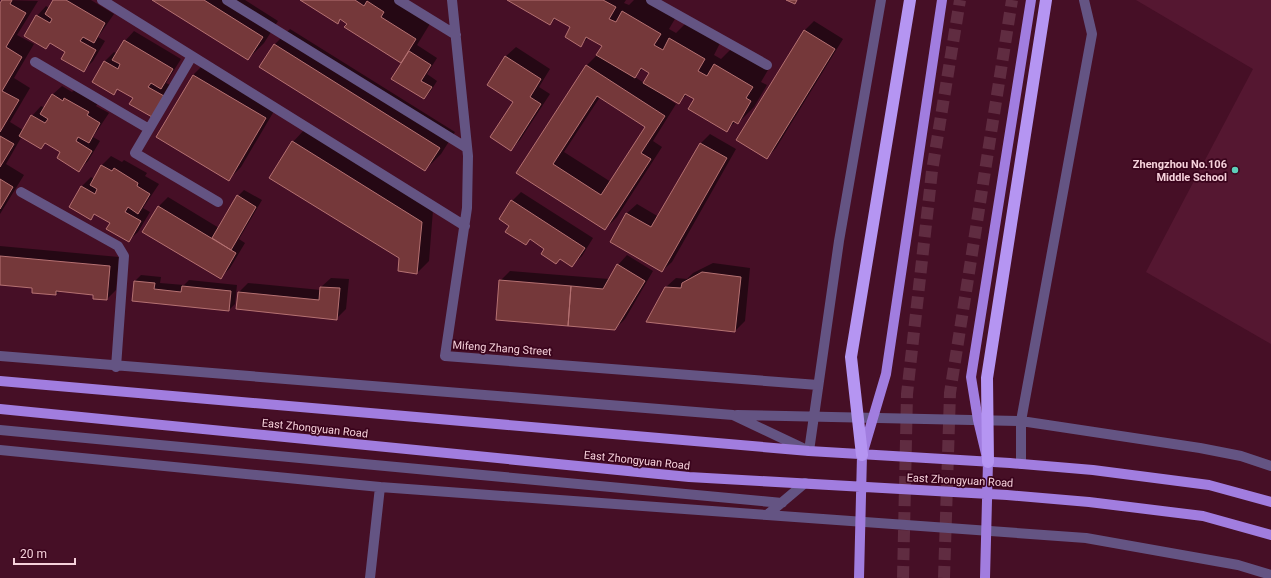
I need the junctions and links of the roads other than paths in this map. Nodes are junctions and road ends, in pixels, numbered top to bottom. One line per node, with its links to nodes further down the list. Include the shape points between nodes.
1 (102, 0): 13 (street)
2 (227, 0): 17 (street)
3 (399, 0): 12 (street)
4 (452, 0): 12 (street, Mifeng Zhang Street)
5 (651, 0): 15 (street)
6 (880, 0): 24 (street, via 839,241)
7 (910, 0): 28 (highway, via 851,357)
8 (942, 0): 29 (main road, via 886,374)
9 (1031, 0): 30 (main road, via 971,377)
10 (1046, 0): 30 (highway, via 987,378)
11 (1084, 0): 31 (street, via 1092,34)
12 (456, 35): 17 (street, Mifeng Zhang Street)
13 (192, 56): 16 (street); 20 (street)
14 (35, 62): 16 (street)
15 (767, 65)
16 (148, 129): 19 (street, via 135,153)
17 (467, 148): 20 (street, Mifeng Zhang Street, via 468,208)
18 (21, 192): 22 (street, via 118,246 124,256)
19 (218, 202)
20 (465, 226): 24 (street, Mifeng Zhang Street, via 445,356)
21 (0, 356): 22 (street)
22 (116, 367): 26 (street)
23 (0, 381): 34 (main road, East Zhongyuan Road)
24 (818, 385): 27 (street)
25 (0, 409): 39 (main road, East Zhongyuan Road, via 681,476)
26 (733, 415): 27 (street); 34 (street)
27 (814, 416): 28 (street); 34 (street)
28 (858, 417): 29 (street); 35 (highway)
29 (874, 418): 30 (street); 35 (main road)
30 (983, 420): 31 (street); 36 (highway)
31 (1021, 421): 37 (street); 38 (street, via 1200,448 1241,456)
32 (0, 430): 44 (street)
33 (0, 450): 40 (street)
34 (809, 451): 35 (main road, East Zhongyuan Road)
35 (862, 455): 36 (main road, East Zhongyuan Road); 41 (main road)
36 (988, 462): 37 (main road, East Zhongyuan Road); 42 (main road)
37 (1021, 464): 43 (main road, East Zhongyuan Road, via 1093,470 1209,485)
38 (1271, 466)
39 (805, 483): 41 (main road, East Zhongyuan Road); 44 (street)
40 (380, 487): 45 (street); 50 (street)
41 (862, 487): 42 (main road, East Zhongyuan Road); 46 (main road)
42 (987, 494): 47 (main road); 48 (main road, East Zhongyuan Road, via 1090,502 1203,516)
43 (1271, 502)
44 (782, 503): 45 (street)
45 (767, 516): 46 (street)
46 (861, 522): 47 (street); 51 (main road)
47 (986, 531): 49 (street, via 1086,538 1238,565); 52 (main road)
48 (1271, 535)
49 (1271, 574)
50 (370, 578)
51 (859, 578)
52 (984, 578)

